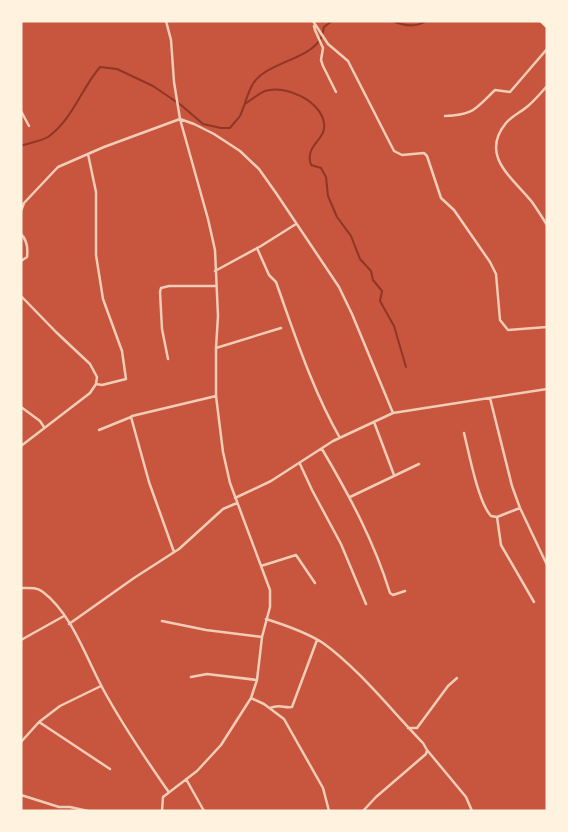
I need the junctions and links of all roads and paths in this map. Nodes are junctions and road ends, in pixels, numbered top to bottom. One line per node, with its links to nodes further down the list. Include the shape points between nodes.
1 (166, 21): 10 (street)
2 (542, 21): 4 (highway)
3 (314, 23): 7 (street, via 322,48 321,60); 23 (street, via 328,44 348,61 394,151 402,155 424,153 427,156 441,198 454,210 496,274 499,311 504,326 508,330)
4 (547, 26)
5 (547, 49): 9 (street, via 510,92 495,90 472,111)
6 (547, 86): 16 (street, via 504,125 496,154 503,170 532,201)
7 (336, 92)
8 (21, 111): 11 (street)
9 (445, 116)
10 (180, 119): 12 (street); 15 (street, via 218,137 251,161); 20 (street, via 212,232)
11 (29, 126)
12 (88, 154): 13 (street, via 58,167); 29 (street, via 96,192 97,264 103,299 122,351 126,379)
13 (23, 203): 14 (street)
14 (21, 211)
15 (296, 224): 18 (street); 34 (street, via 339,287)
16 (547, 224)
17 (21, 234): 19 (street, via 28,249 27,257)
18 (257, 248): 20 (street); 40 (street, via 269,275 276,282 324,410)
19 (21, 261)
20 (215, 271): 21 (street)
21 (216, 286): 25 (street); 26 (street, via 161,288 162,329)
22 (21, 296): 27 (street, via 90,364)
23 (547, 327)
24 (281, 328): 25 (street)
25 (216, 348): 31 (street)
26 (168, 359)
27 (97, 377): 28 (street); 29 (street)
28 (96, 384): 29 (street); 37 (street, via 90,393)
29 (102, 385)
30 (547, 389): 32 (street)
31 (216, 396): 35 (street); 47 (street, via 223,452)
32 (490, 398): 34 (street); 49 (street, via 506,469)
33 (22, 408): 37 (street)
34 (393, 413): 36 (street)
35 (131, 417): 38 (street); 51 (street, via 149,482)
36 (374, 422): 40 (street); 45 (street)
37 (44, 427): 41 (street)
38 (99, 430)
39 (464, 433): 50 (street, via 482,500 488,513)
40 (340, 438): 42 (street)
41 (21, 446)
42 (322, 449): 43 (street); 46 (street)
43 (300, 464): 47 (street); 58 (street)
44 (419, 464): 45 (street)
45 (394, 475): 46 (street)
46 (350, 496): 56 (street, via 375,549 390,592 393,595)
47 (235, 498): 48 (street)
48 (237, 502): 51 (street, via 223,509); 53 (street)
49 (520, 508): 50 (street); 52 (street)
50 (497, 516): 57 (street, via 501,545)
51 (174, 552): 62 (street)
52 (547, 565)
53 (261, 566): 54 (street, via 296,555); 60 (street, via 270,590)
54 (315, 583)
55 (21, 588): 59 (street, via 42,591)
56 (404, 591)
57 (534, 602)
58 (366, 604)
59 (64, 616): 62 (street); 64 (street)
60 (266, 619): 63 (street); 65 (street)
61 (162, 621): 63 (street)
62 (69, 624): 69 (street)
63 (262, 637): 68 (street)
64 (21, 640)
65 (317, 640): 71 (street, via 292,707 277,705); 73 (street, via 372,688)
66 (191, 677): 68 (street, via 207,674)
67 (458, 678): 73 (street, via 448,686 417,728)
68 (257, 680): 70 (street)
69 (101, 686): 72 (street, via 60,706); 78 (street)
70 (251, 698): 71 (street); 77 (street, via 221,745)
71 (270, 708): 83 (street, via 284,720 323,788)
72 (39, 722): 74 (street); 76 (street)
73 (408, 728): 75 (street)
74 (21, 742)
75 (427, 750): 84 (street); 85 (street, via 466,797)
76 (110, 769)
77 (186, 779): 78 (street); 82 (street)
78 (168, 791): 81 (street, via 163,796)
79 (21, 795): 80 (street, via 59,808)
80 (88, 811)
81 (162, 811)
82 (204, 811)
83 (329, 811)
84 (363, 811)
85 (472, 811)

